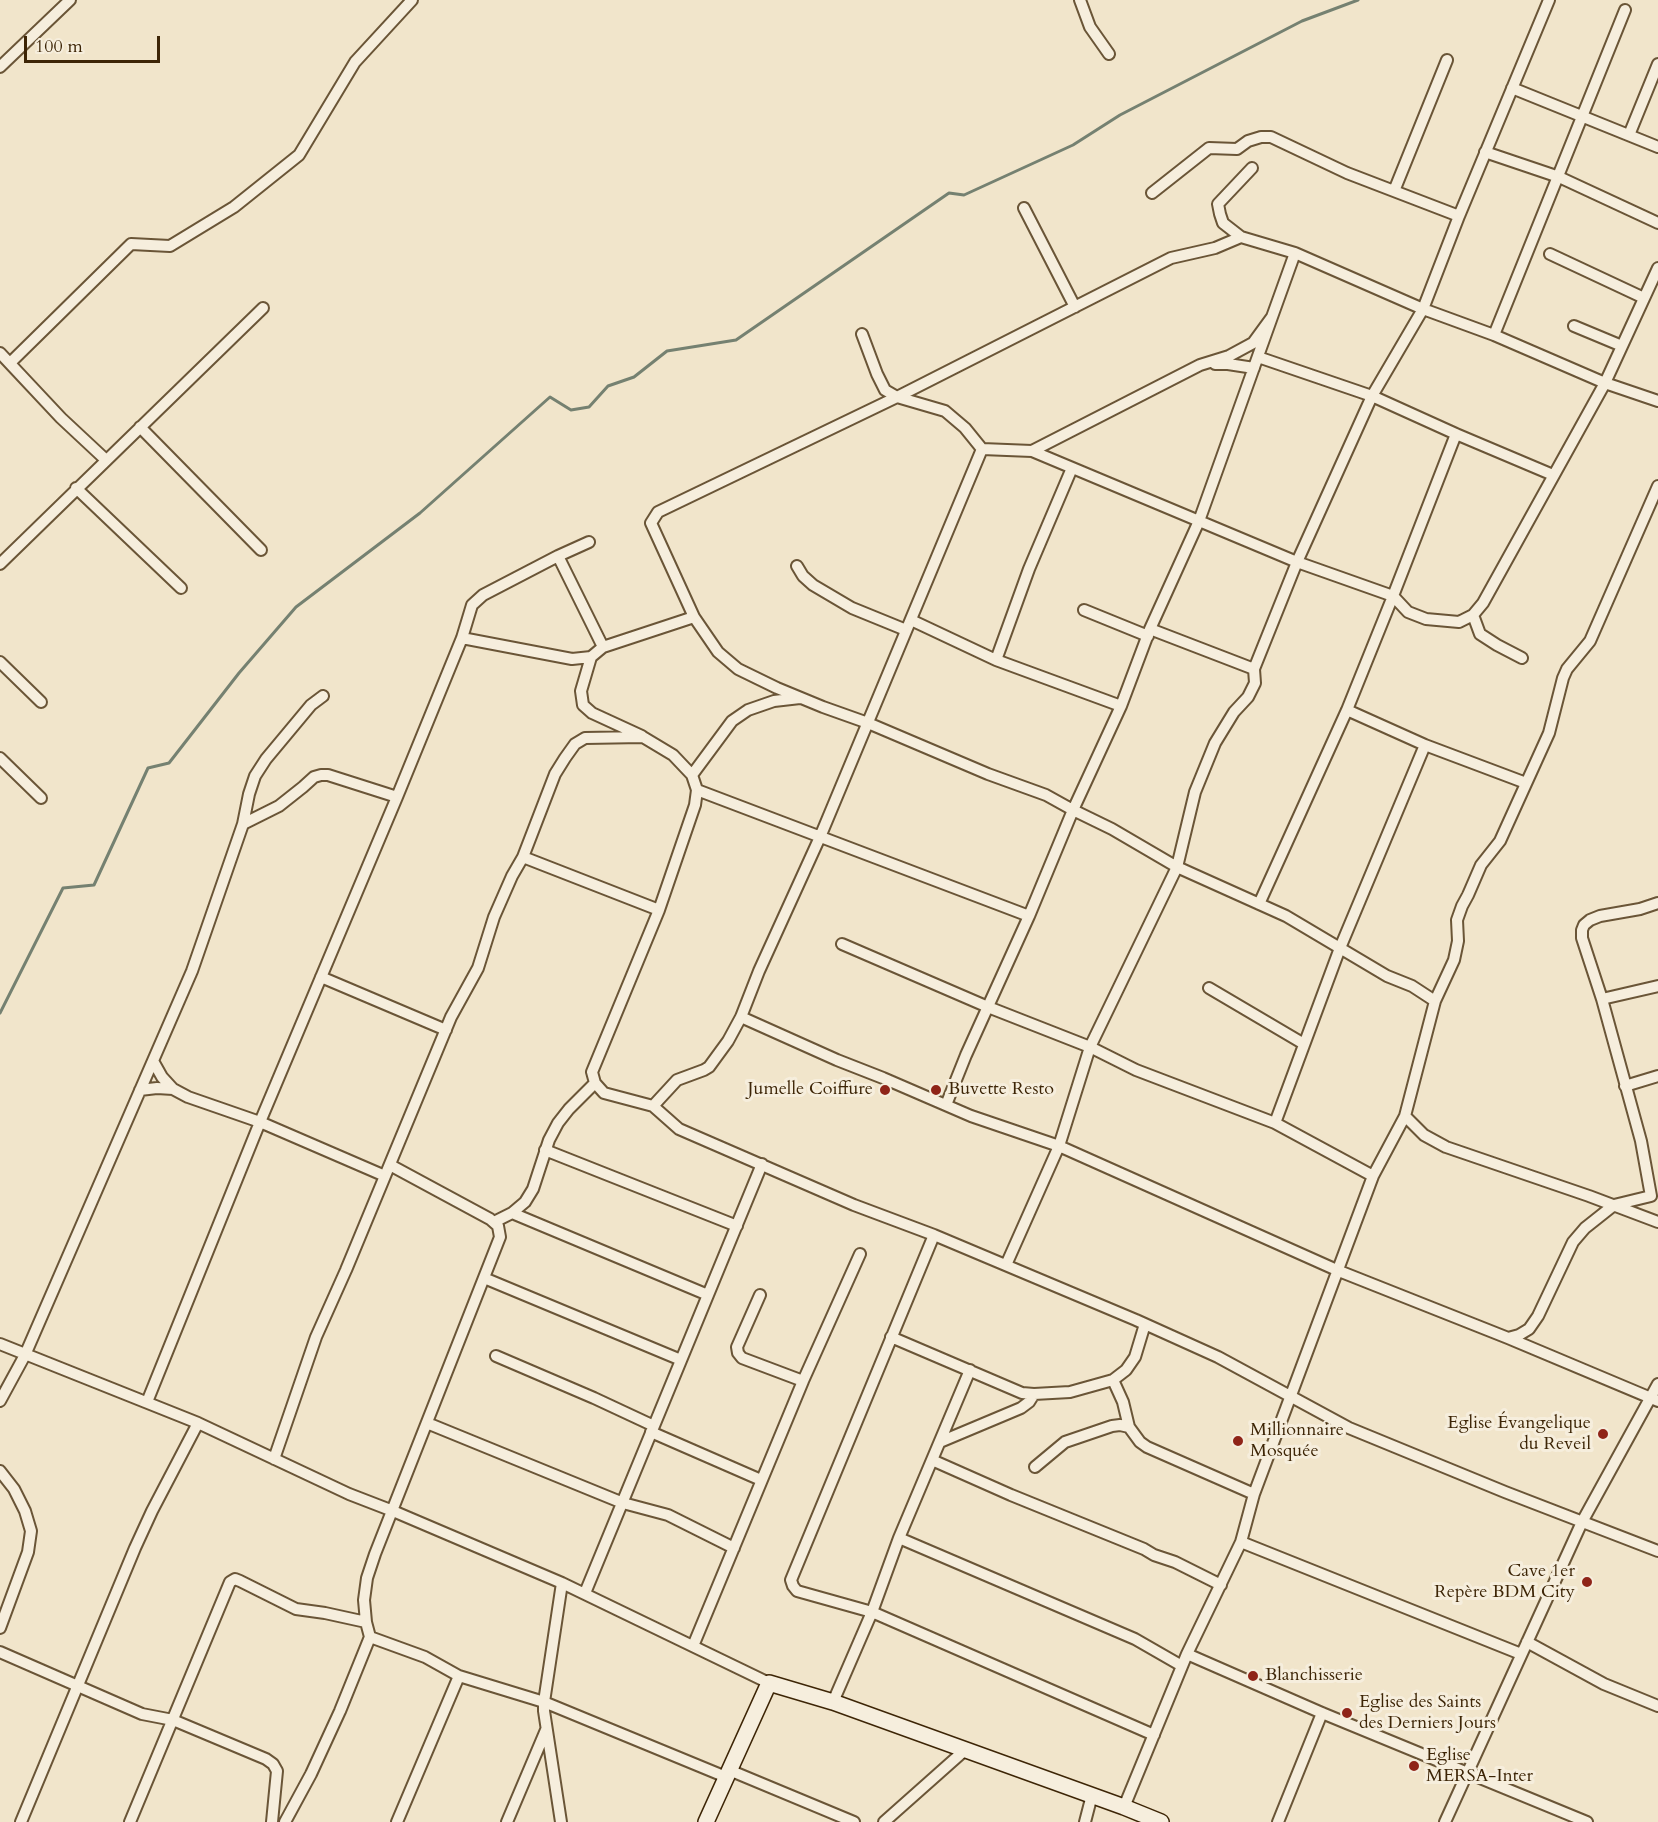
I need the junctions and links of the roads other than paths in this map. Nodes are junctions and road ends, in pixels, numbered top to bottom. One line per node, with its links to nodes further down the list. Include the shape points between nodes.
1 (70, 0): 9 (street)
2 (412, 0): 36 (street, via 355,62 299,154 234,207 170,246 131,244)
3 (1080, 0): 6 (street, via 1090,27)
4 (1549, 0): 10 (street)
5 (1625, 10): 11 (street)
6 (1109, 54)
7 (1447, 60): 17 (street)
8 (1658, 64): 12 (street)
9 (0, 67)
10 (1512, 88): 11 (street); 14 (street)
11 (1583, 116): 12 (street); 16 (street)
12 (1629, 135): 13 (street)
13 (1658, 147)
14 (1485, 152): 16 (street); 20 (street)
15 (1252, 168): 22 (street, via 1218,204 1224,223)
16 (1559, 177): 21 (street); 33 (street)
17 (1394, 191): 18 (street, via 1271,137 1261,137 1237,149 1209,148); 20 (street)
18 (1152, 193)
19 (1024, 208): 27 (street)
20 (1459, 216): 29 (street)
21 (1658, 224)
22 (1241, 237): 23 (street); 27 (street, via 1215,248 1171,258)
23 (1295, 253): 29 (street); 30 (street)
24 (1550, 254): 26 (street)
25 (1658, 268): 26 (street)
26 (1644, 298): 34 (street)
27 (1076, 307): 41 (street)
28 (263, 308): 43 (street)
29 (1423, 309): 33 (street); 40 (street)
30 (1272, 317): 37 (street); 38 (street, via 1252,343 1229,356)
31 (1574, 326): 34 (street)
32 (862, 334): 41 (street, via 885,390)
33 (1494, 335): 39 (street)
34 (1622, 346): 39 (street)
35 (0, 353): 36 (street)
36 (10, 363): 47 (street)
37 (1256, 363): 38 (street); 40 (street); 52 (street)
38 (1200, 365): 46 (street)
39 (1605, 383): 42 (street); 49 (street)
40 (1372, 396): 44 (street); 57 (street)
41 (897, 397): 45 (street, via 945,411); 63 (street, via 653,517 651,523)
42 (1658, 401)
43 (140, 427): 47 (street); 54 (street)
44 (1456, 434): 49 (street); 60 (street)
45 (982, 449): 46 (street); 64 (street)
46 (1032, 451): 48 (street)
47 (106, 460): 51 (street)
48 (1072, 468): 52 (street); 70 (street, via 1029,568)
49 (1553, 476): 62 (street)
50 (1658, 486): 83 (street, via 1590,641 1563,678 1549,733)
51 (76, 488): 56 (street); 59 (street)
52 (1199, 521): 57 (street); 65 (street)
53 (589, 542): 55 (street)
54 (261, 550)
55 (558, 556): 66 (street, via 483,595 472,605); 67 (street)
56 (2, 559)
57 (1297, 562): 60 (street); 72 (street)
58 (798, 566): 64 (street, via 813,585 852,608)
59 (182, 588)
60 (1393, 596): 62 (street, via 1408,612 1426,619 1459,622); 77 (street)
61 (1084, 610): 65 (street)
62 (1473, 615): 69 (street, via 1480,634)
63 (694, 616): 67 (street); 74 (street, via 718,652 738,669)
64 (908, 626): 70 (street); 78 (street)
65 (1149, 633): 72 (street); 76 (street)
66 (462, 638): 68 (street, via 572,659); 85 (street)
67 (603, 647): 68 (street)
68 (591, 657): 79 (street, via 580,691 583,705)
69 (1522, 658)
70 (996, 660): 76 (street)
71 (0, 662): 75 (street)
72 (1254, 669): 91 (street, via 1255,683 1215,743 1195,792)
73 (323, 696): 88 (street, via 311,705 255,776)
74 (802, 698): 78 (street); 82 (street, via 774,701 748,710 732,722)
75 (41, 702)
76 (1120, 706): 87 (street)
77 (1347, 710): 80 (street); 93 (street)
78 (868, 723): 87 (street, via 1046,795); 89 (street)
79 (643, 736): 82 (street, via 673,755); 90 (street, via 585,738 575,744 555,774)
80 (1425, 745): 83 (street); 97 (street)
81 (0, 759): 86 (street)
82 (692, 775): 84 (street)
83 (1526, 783): 102 (street, via 1500,841 1481,865 1462,906 1454,960)
84 (697, 790): 89 (street); 94 (street)
85 (398, 797): 88 (street, via 321,775 279,806); 98 (street)
86 (41, 798)
87 (1072, 810): 91 (street); 95 (street)
88 (243, 824): 108 (street, via 192,971)
89 (820, 837): 95 (street); 104 (street)
90 (523, 857): 94 (street); 105 (street, via 495,917 478,968)
91 (1177, 867): 93 (street); 107 (street)
92 (1658, 903): 101 (street, via 1600,915 1584,925 1582,939)
93 (1259, 904): 97 (street)
94 (659, 910): 110 (street, via 592,1072)
95 (1029, 916): 103 (street)
96 (842, 944): 103 (street)
97 (1340, 948): 102 (street); 106 (street)
98 (321, 977): 105 (street); 117 (street)
99 (1658, 986): 101 (street)
100 (1209, 987): 106 (street)
101 (1602, 999): 111 (street)
102 (1435, 1001): 116 (street)
103 (988, 1007): 107 (street); 114 (street)
104 (741, 1017): 114 (street); 115 (street, via 709,1067 677,1080)
105 (446, 1030): 122 (street)
106 (1304, 1044): 118 (street)
107 (1090, 1047): 118 (street, via 1136,1070); 119 (street)
108 (153, 1061): 112 (street); 113 (street)
109 (1658, 1076): 111 (street)
110 (595, 1083): 115 (street, via 604,1093); 120 (street, via 558,1123)
111 (1625, 1086): 125 (street, via 1651,1196)
112 (174, 1089): 113 (street); 117 (street)
113 (140, 1090): 141 (street)
114 (946, 1105): 119 (street)
115 (653, 1106): 121 (street, via 679,1129)
116 (1405, 1116): 124 (street); 125 (street, via 1424,1135 1446,1147)
117 (260, 1122): 123 (street); 152 (street)
118 (1275, 1124): 124 (street)
119 (1059, 1146): 132 (street); 133 (street)
120 (546, 1150): 126 (street, via 533,1189); 129 (street)
121 (762, 1164): 129 (street); 130 (street)
122 (390, 1165): 123 (street); 127 (street)
123 (385, 1176): 158 (street, via 316,1337)
124 (1373, 1176): 133 (street)
125 (1614, 1205): 128 (street); 139 (street, via 1573,1242 1528,1329)
126 (512, 1213): 127 (street); 135 (street)
127 (494, 1222): 134 (street, via 500,1237)
128 (1658, 1222)
129 (737, 1226): 135 (street)
130 (934, 1235): 132 (street); 138 (street)
131 (860, 1254): 146 (street)
132 (1006, 1265): 137 (street)
133 (1339, 1270): 139 (street); 149 (street)
134 (484, 1278): 143 (street); 154 (street)
135 (708, 1295): 143 (street)
136 (760, 1295): 146 (street, via 737,1347 738,1353 742,1358)
137 (1145, 1324): 145 (street, via 1135,1357); 149 (street, via 1218,1357)
138 (891, 1337): 144 (street); 174 (street, via 791,1580 797,1591)
139 (1508, 1338): 150 (street)
140 (0, 1344): 141 (street)
141 (25, 1355): 151 (street); 152 (street)
142 (496, 1356): 156 (street, via 594,1398)
143 (681, 1360): 156 (street)
144 (970, 1370): 148 (street, via 1022,1393); 157 (street)
145 (1113, 1380): 148 (street, via 1070,1392); 155 (street)
146 (803, 1381): 162 (street)
147 (1658, 1384): 150 (street)
148 (1034, 1394): 157 (street, via 1021,1408)
149 (1291, 1397): 163 (street); 166 (street, via 1349,1428)
150 (1654, 1400): 166 (street)
151 (0, 1401)
152 (147, 1402): 153 (street)
153 (198, 1423): 158 (street); 186 (street, via 135,1548)
154 (428, 1423): 164 (street); 165 (street)
155 (1129, 1427): 160 (street, via 1112,1426 1065,1442); 163 (street, via 1154,1452)
156 (653, 1429): 162 (street); 164 (street)
157 (940, 1442): 159 (street)
158 (274, 1460): 165 (street)
159 (932, 1460): 167 (street); 172 (street)
160 (1035, 1467)
161 (0, 1471): 176 (street, via 14,1489 31,1531 28,1552)
162 (761, 1480): 169 (street)
163 (1254, 1494): 168 (street)
164 (622, 1503): 169 (street, via 668,1515); 173 (street)
165 (393, 1511): 171 (street); 175 (street, via 367,1578)
166 (1582, 1522): 170 (street); 178 (street)
167 (899, 1538): 174 (street); 183 (street, via 1135,1639)
168 (1241, 1542): 172 (street); 182 (street)
169 (734, 1548): 179 (street)
170 (1658, 1551)
171 (562, 1583): 173 (street); 187 (street)
172 (1221, 1585): 181 (street)
173 (585, 1593): 179 (street)
174 (872, 1612): 188 (street); 193 (street)
175 (366, 1622): 177 (street); 191 (street, via 296,1610 235,1580 230,1582)
176 (0, 1628)
177 (370, 1636): 184 (street, via 419,1654); 202 (street, via 340,1711)
178 (1527, 1642): 182 (street); 189 (street, via 1604,1684)
179 (693, 1646): 185 (street)
180 (0, 1652): 186 (street)
181 (1187, 1654): 183 (street); 190 (street)
182 (1521, 1654): 195 (street)
183 (1182, 1666): 193 (street)
184 (459, 1676): 187 (street); 203 (street)
185 (769, 1683): 188 (street); 196 (street)
186 (79, 1686): 191 (street, via 142,1714); 199 (street)
187 (543, 1702): 192 (street); 196 (street)
188 (833, 1702): 194 (street)
189 (1658, 1706)
190 (1322, 1713): 195 (street); 211 (street)
191 (173, 1720): 200 (street); 201 (street, via 273,1764 277,1772)
192 (546, 1730): 204 (street); 205 (street)
193 (1154, 1735): 198 (street)
194 (965, 1750): 197 (street); 208 (street)
195 (1468, 1773): 212 (street); 213 (street)
196 (728, 1774): 206 (street); 207 (street)
197 (1092, 1796): 198 (street); 209 (street)
198 (1124, 1807): 210 (street)
199 (21, 1822)
200 (130, 1822)
201 (272, 1822)
202 (285, 1822)
203 (398, 1822)
204 (507, 1822)
205 (561, 1822)
206 (706, 1822)
207 (854, 1822)
208 (884, 1822)
209 (1085, 1822)
210 (1161, 1822)
211 (1278, 1822)
212 (1445, 1822)
213 (1587, 1822)

